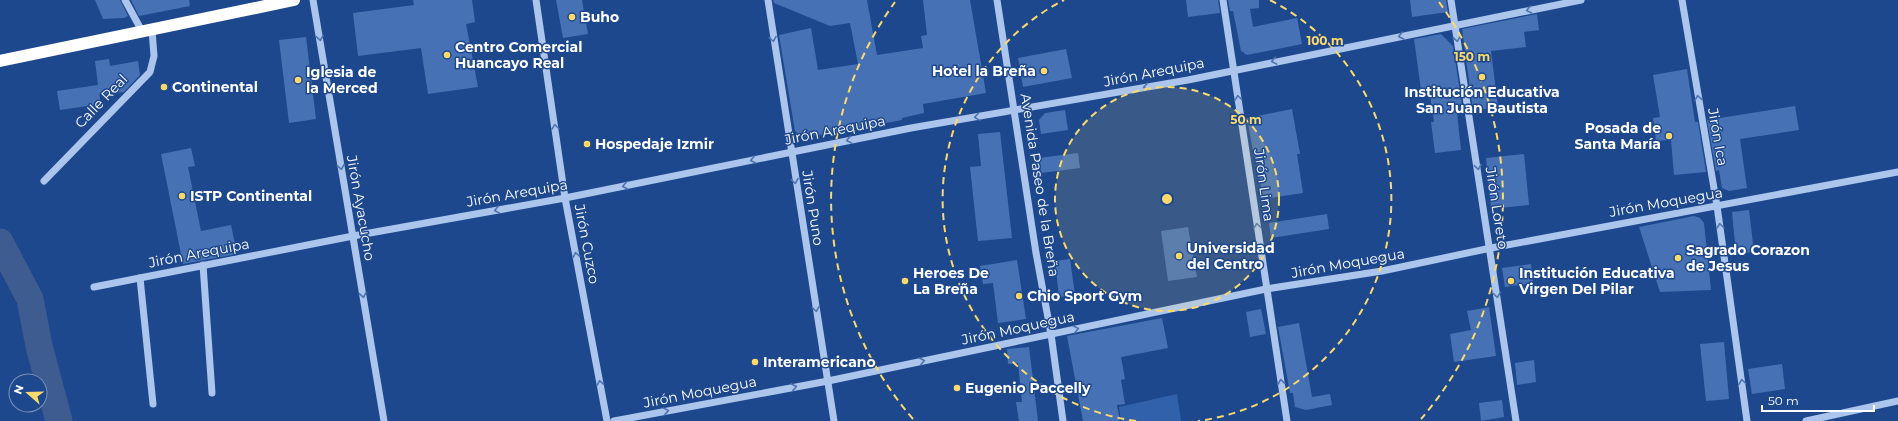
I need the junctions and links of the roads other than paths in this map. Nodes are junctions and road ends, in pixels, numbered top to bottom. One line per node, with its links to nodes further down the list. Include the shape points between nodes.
1 (125, 0): 12 (street)
2 (294, 0): 12 (highway)
3 (313, 0): 21 (street, Jirón Ayacucho, one-way to 21)
4 (536, 0): 19 (street, Jirón Cuzco, one-way to 4)
5 (768, 0): 16 (street, Jirón Puno, one-way to 16)
6 (997, 0): 15 (street, Avenida Paseo de la Breña)
7 (1223, 0): 14 (street, Jirón Lima)
8 (1451, 0): 11 (street, Jirón Loreto)
9 (1580, 0): 11 (street, Jirón Arequipa, one-way to 11)
10 (1682, 0): 20 (street, Jirón Ica, one-way to 10)
11 (1455, 25): 14 (street, Jirón Arequipa, one-way to 14); 22 (street, Jirón Loreto, one-way to 22)
12 (147, 31): 13 (highway); 18 (street, Calle Real, via 154,56 150,72)
13 (0, 61)
14 (1234, 69): 15 (street, Jirón Arequipa, one-way to 15, via 1188,80); 26 (street, Jirón Lima, one-way to 14)
15 (1016, 111): 16 (street, Jirón Arequipa, one-way to 16, via 910,128); 27 (street, Avenida Paseo de la Breña, via 1036,253)
16 (791, 152): 19 (street, Jirón Arequipa, one-way to 19); 28 (street, Jirón Puno, one-way to 28)
17 (1898, 172): 20 (street, Jirón Moquegua)
18 (44, 181)
19 (565, 198): 21 (street, Jirón Arequipa, one-way to 21); 33 (street, Jirón Cuzco, one-way to 19)
20 (1717, 206): 22 (street, Jirón Moquegua); 39 (street, Jirón Ica, one-way to 20)
21 (353, 236): 23 (street, Jirón Arequipa); 32 (street, Jirón Ayacucho, one-way to 32)
22 (1491, 248): 26 (street, Jirón Moquegua, via 1382,271); 38 (street, Jirón Loreto, one-way to 38)
23 (203, 265): 24 (street, Jirón Arequipa); 29 (street)
24 (140, 278): 25 (street, Jirón Arequipa); 31 (street)
25 (94, 287)
26 (1266, 289): 27 (street, Jirón Moquegua, one-way to 26); 37 (street, Jirón Lima, one-way to 26)
27 (1051, 334): 28 (street, Jirón Moquegua, one-way to 27); 36 (street, Avenida Paseo de la Breña)
28 (828, 381): 34 (street, Jirón Moquegua, one-way to 28); 35 (street, Jirón Puno)
29 (212, 393)
30 (1898, 401): 40 (street)
31 (153, 404)
32 (384, 421)
33 (607, 421)
34 (614, 421)
35 (834, 421)
36 (1063, 421)
37 (1287, 421)
38 (1516, 421)
39 (1747, 421)
40 (1806, 421)

